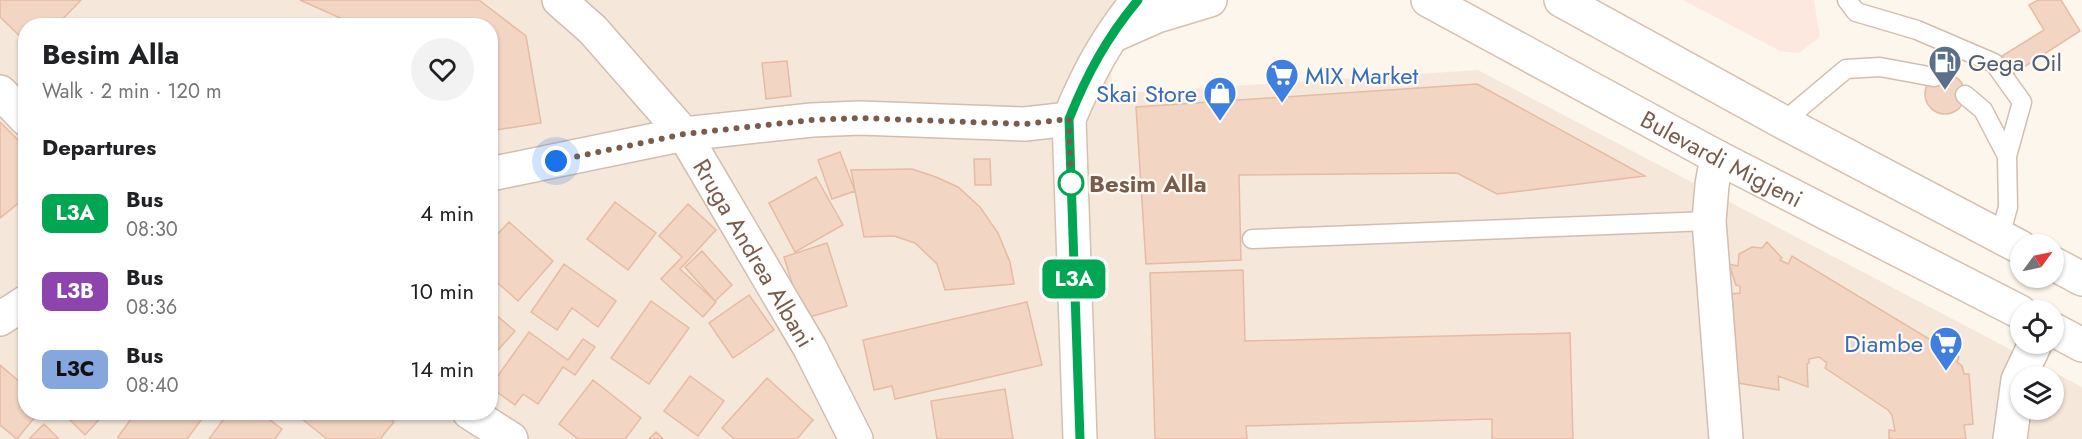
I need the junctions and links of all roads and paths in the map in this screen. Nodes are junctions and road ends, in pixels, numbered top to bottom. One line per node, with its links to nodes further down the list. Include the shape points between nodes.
1 (559, 0): 16 (main road, Rruga Andrea Albani, via 593,30)
2 (1138, 0): 9 (main road)
3 (1210, 0): 9 (main road, via 1157,16)
4 (1404, 0): 8 (main road)
5 (1428, 0): 8 (main road, Bulevardi Migjeni)
6 (1561, 0): 15 (main road)
7 (1847, 0): 17 (lane, via 1856,12 1917,30 1994,63 2022,102)
8 (1456, 15): 18 (main road, Bulevardi Migjeni)
9 (1110, 37): 14 (main road, via 1088,74)
10 (1934, 77): 15 (lane, via 1880,67 1846,69)
11 (0, 92): 13 (main road)
12 (1965, 95): 17 (lane, via 1983,110)
13 (18, 111)
14 (1069, 119): 16 (main road, via 1025,124 860,118); 34 (main road)
15 (1783, 122): 22 (main road)
16 (684, 134): 19 (main road); 32 (main road, Rruga Andrea Albani, via 810,348)
17 (2007, 156): 22 (lane)
18 (1718, 157): 20 (main road); 26 (main road, Bulevardi Migjeni)
19 (498, 172)
20 (1709, 221): 21 (lane); 35 (main road)
21 (1252, 239)
22 (2010, 242)
23 (2064, 269): 24 (main road)
24 (2082, 279)
25 (18, 307): 27 (main road)
26 (2010, 307)
27 (0, 319)
28 (2064, 335): 29 (main road)
29 (2082, 345)
30 (2030, 354): 36 (main road, via 2018,380)
31 (481, 420): 33 (main road)
32 (854, 437)
33 (511, 439)
34 (1080, 439)
35 (1726, 439)
36 (2010, 439)

